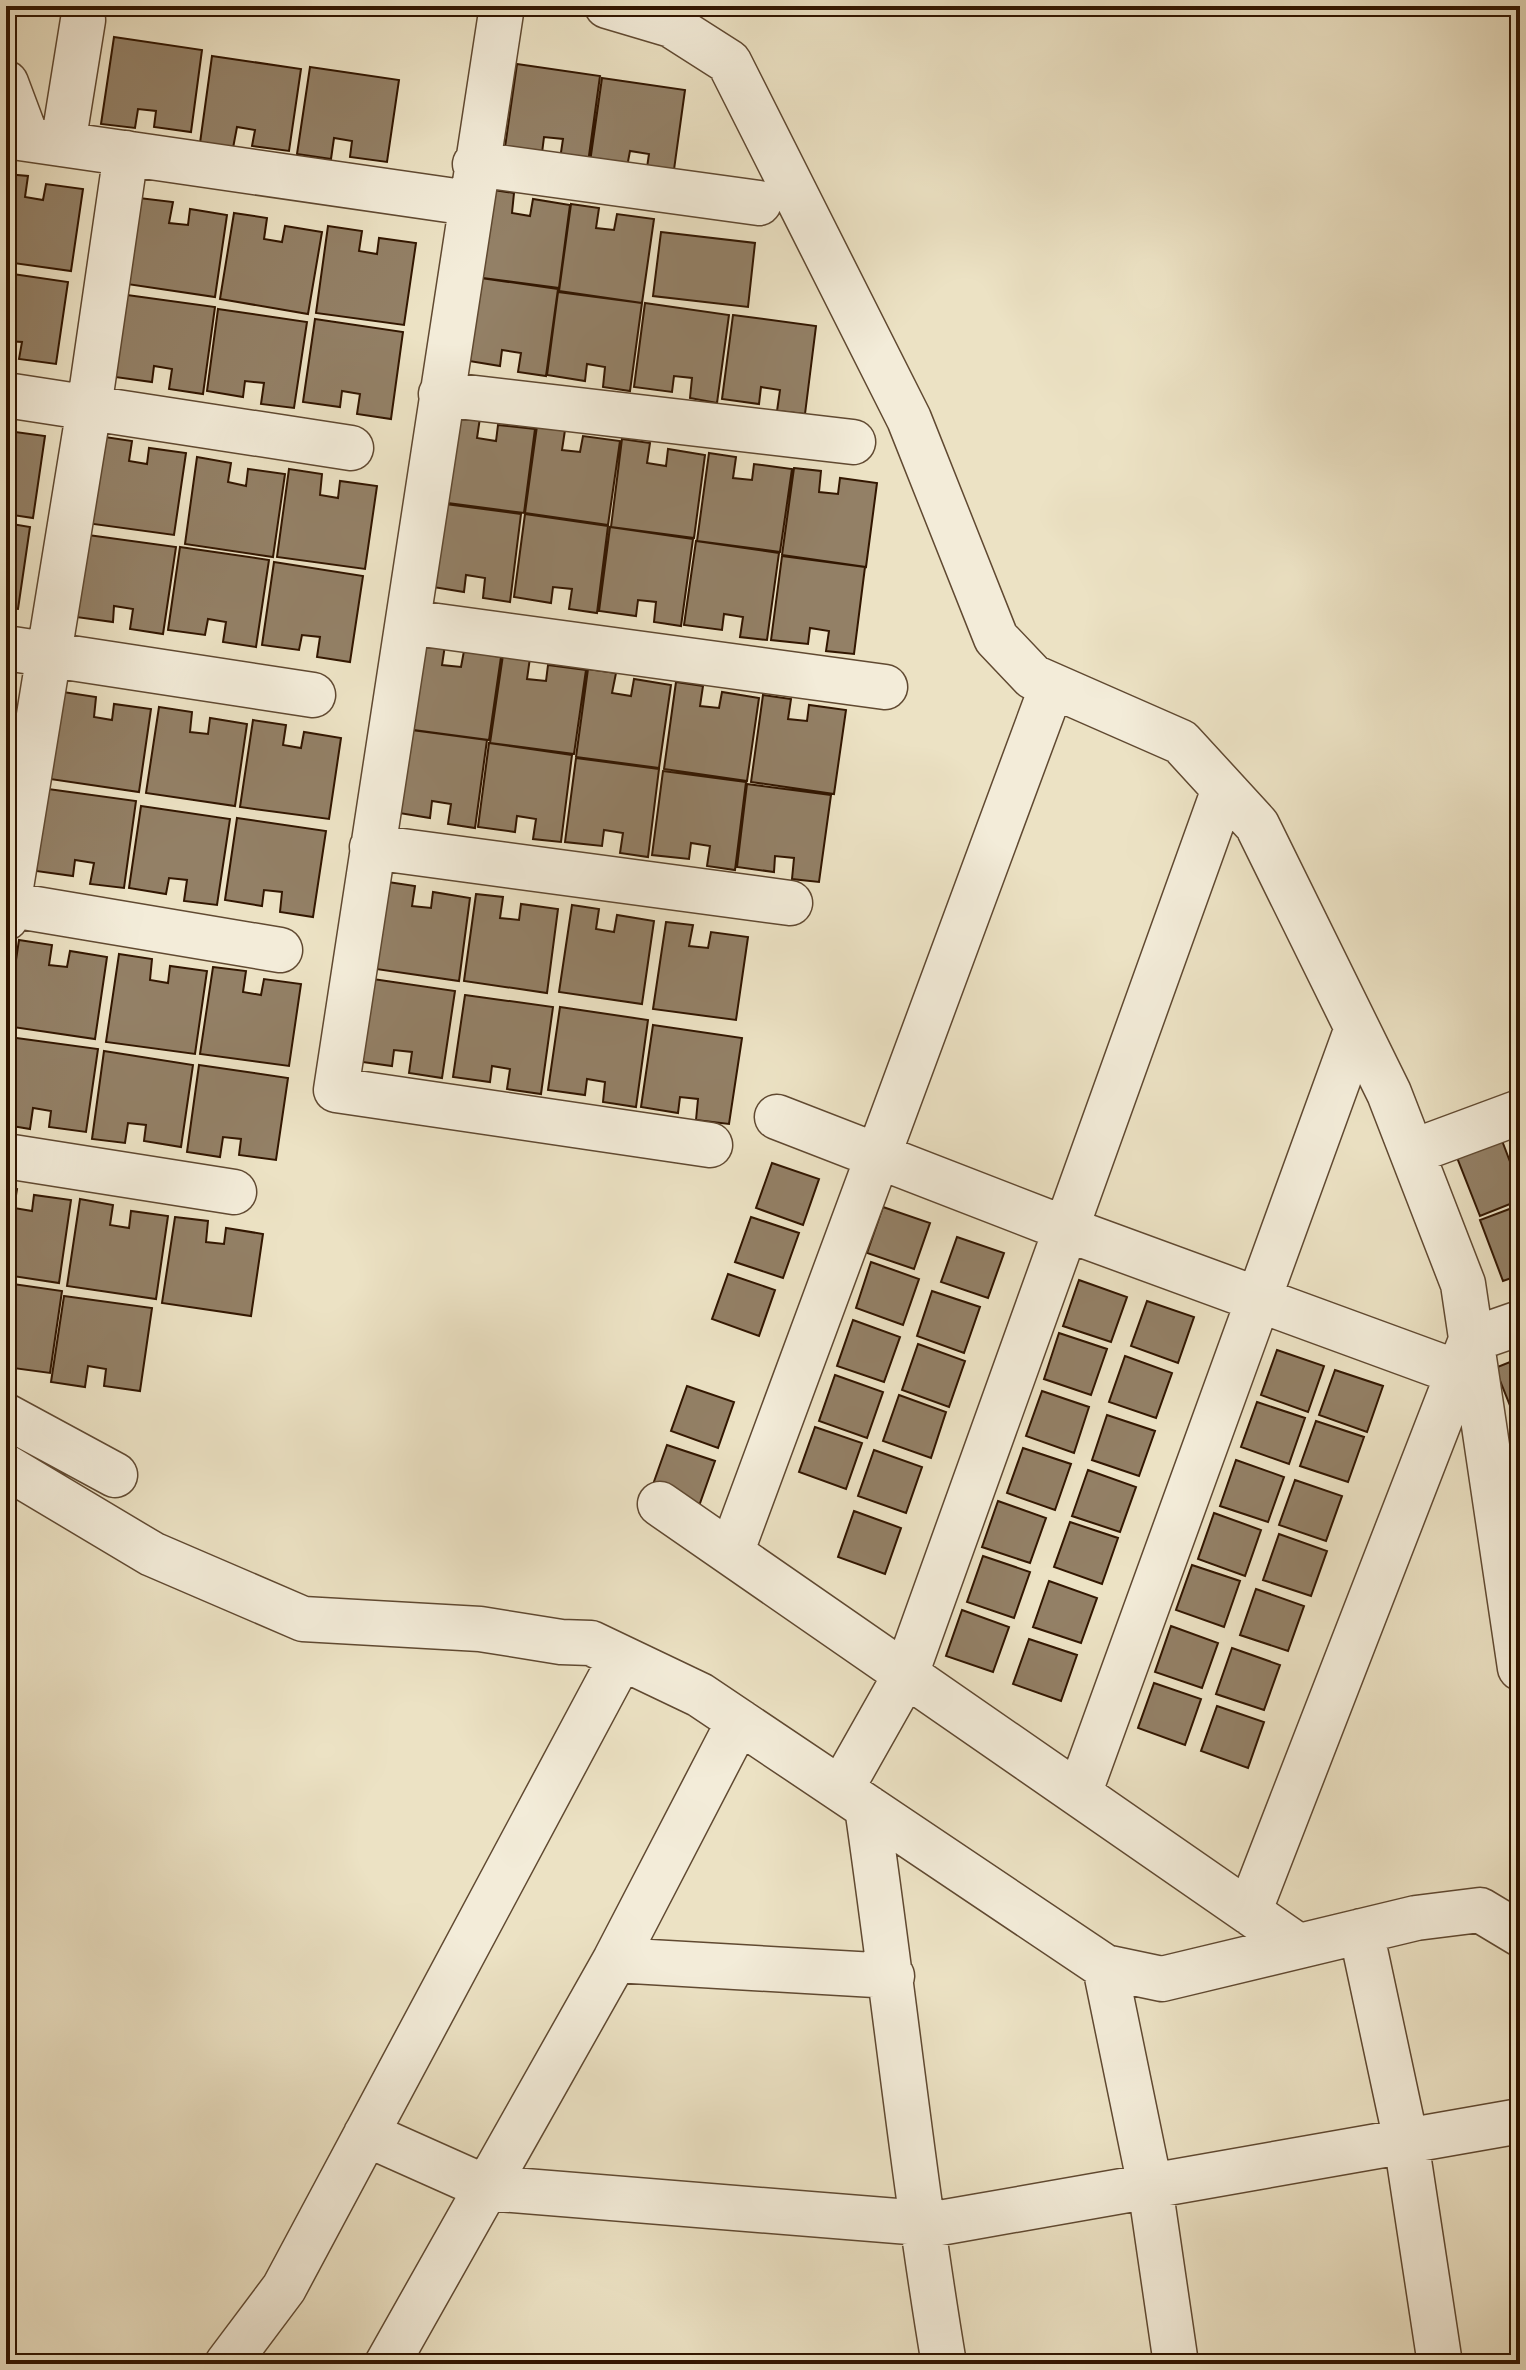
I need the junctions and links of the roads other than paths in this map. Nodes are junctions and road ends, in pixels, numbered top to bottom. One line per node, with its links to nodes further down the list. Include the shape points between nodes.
1 (502, 6): 7 (street)
2 (607, 6): 16 (street, via 671,25 729,62 909,419 996,638 1033,677)
3 (83, 20): 5 (street)
4 (6, 83): 5 (street)
5 (32, 140): 6 (street)
6 (126, 153): 7 (street); 11 (street)
7 (472, 183): 8 (street); 9 (street)
8 (759, 203)
9 (441, 394): 12 (street); 14 (street)
10 (6, 395): 11 (street)
11 (89, 408): 13 (street); 15 (street)
12 (853, 442)
13 (351, 448)
14 (408, 622): 17 (street); 20 (street)
15 (26, 652): 18 (street); 22 (street)
16 (1052, 686): 19 (street, via 1181,742); 29 (street)
17 (885, 687)
18 (313, 695)
19 (1224, 789): 24 (street, via 1257,825); 32 (street)
20 (372, 847): 21 (street); 27 (street, via 336,1090)
21 (790, 903)
22 (7, 909): 23 (street)
23 (280, 950)
24 (1357, 1028): 28 (street); 33 (street)
25 (1520, 1112): 28 (street)
26 (777, 1117): 29 (street)
27 (710, 1145)
28 (1412, 1152): 35 (street, via 1463,1284)
29 (879, 1154): 32 (street); 41 (street)
30 (6, 1156): 31 (street)
31 (234, 1192)
32 (1066, 1229): 33 (street); 44 (street)
33 (1256, 1299): 35 (street); 46 (street)
34 (1520, 1323): 35 (street)
35 (1465, 1357): 40 (street); 48 (street)
36 (6, 1416): 38 (street)
37 (6, 1467): 42 (street, via 152,1554 303,1619 480,1629 591,1643)
38 (115, 1475)
39 (660, 1504): 41 (street)
40 (1511, 1548): 43 (street)
41 (731, 1553): 44 (street)
42 (621, 1658): 45 (street, via 700,1695); 56 (street)
43 (1520, 1668)
44 (906, 1674): 46 (street); 47 (street)
45 (739, 1721): 47 (street); 52 (street)
46 (1079, 1794): 48 (street)
47 (854, 1798): 53 (street); 54 (street)
48 (1249, 1912): 51 (street)
49 (1361, 1931): 50 (street, via 1480,1910); 51 (street); 57 (street)
50 (1520, 1934)
51 (1298, 1946): 53 (street, via 1162,1979)
52 (615, 1960): 54 (street); 59 (street)
53 (1105, 1967): 58 (street)
54 (892, 1976): 60 (street)
55 (1520, 2121): 57 (street)
56 (366, 2134): 59 (street); 61 (street, via 284,2288)
57 (1406, 2141): 58 (street); 65 (street)
58 (1150, 2186): 60 (street); 64 (street)
59 (487, 2188): 60 (street); 62 (street)
60 (920, 2223): 63 (street)
61 (227, 2364)
62 (387, 2364)
63 (944, 2364)
64 (1176, 2364)
65 (1440, 2364)

